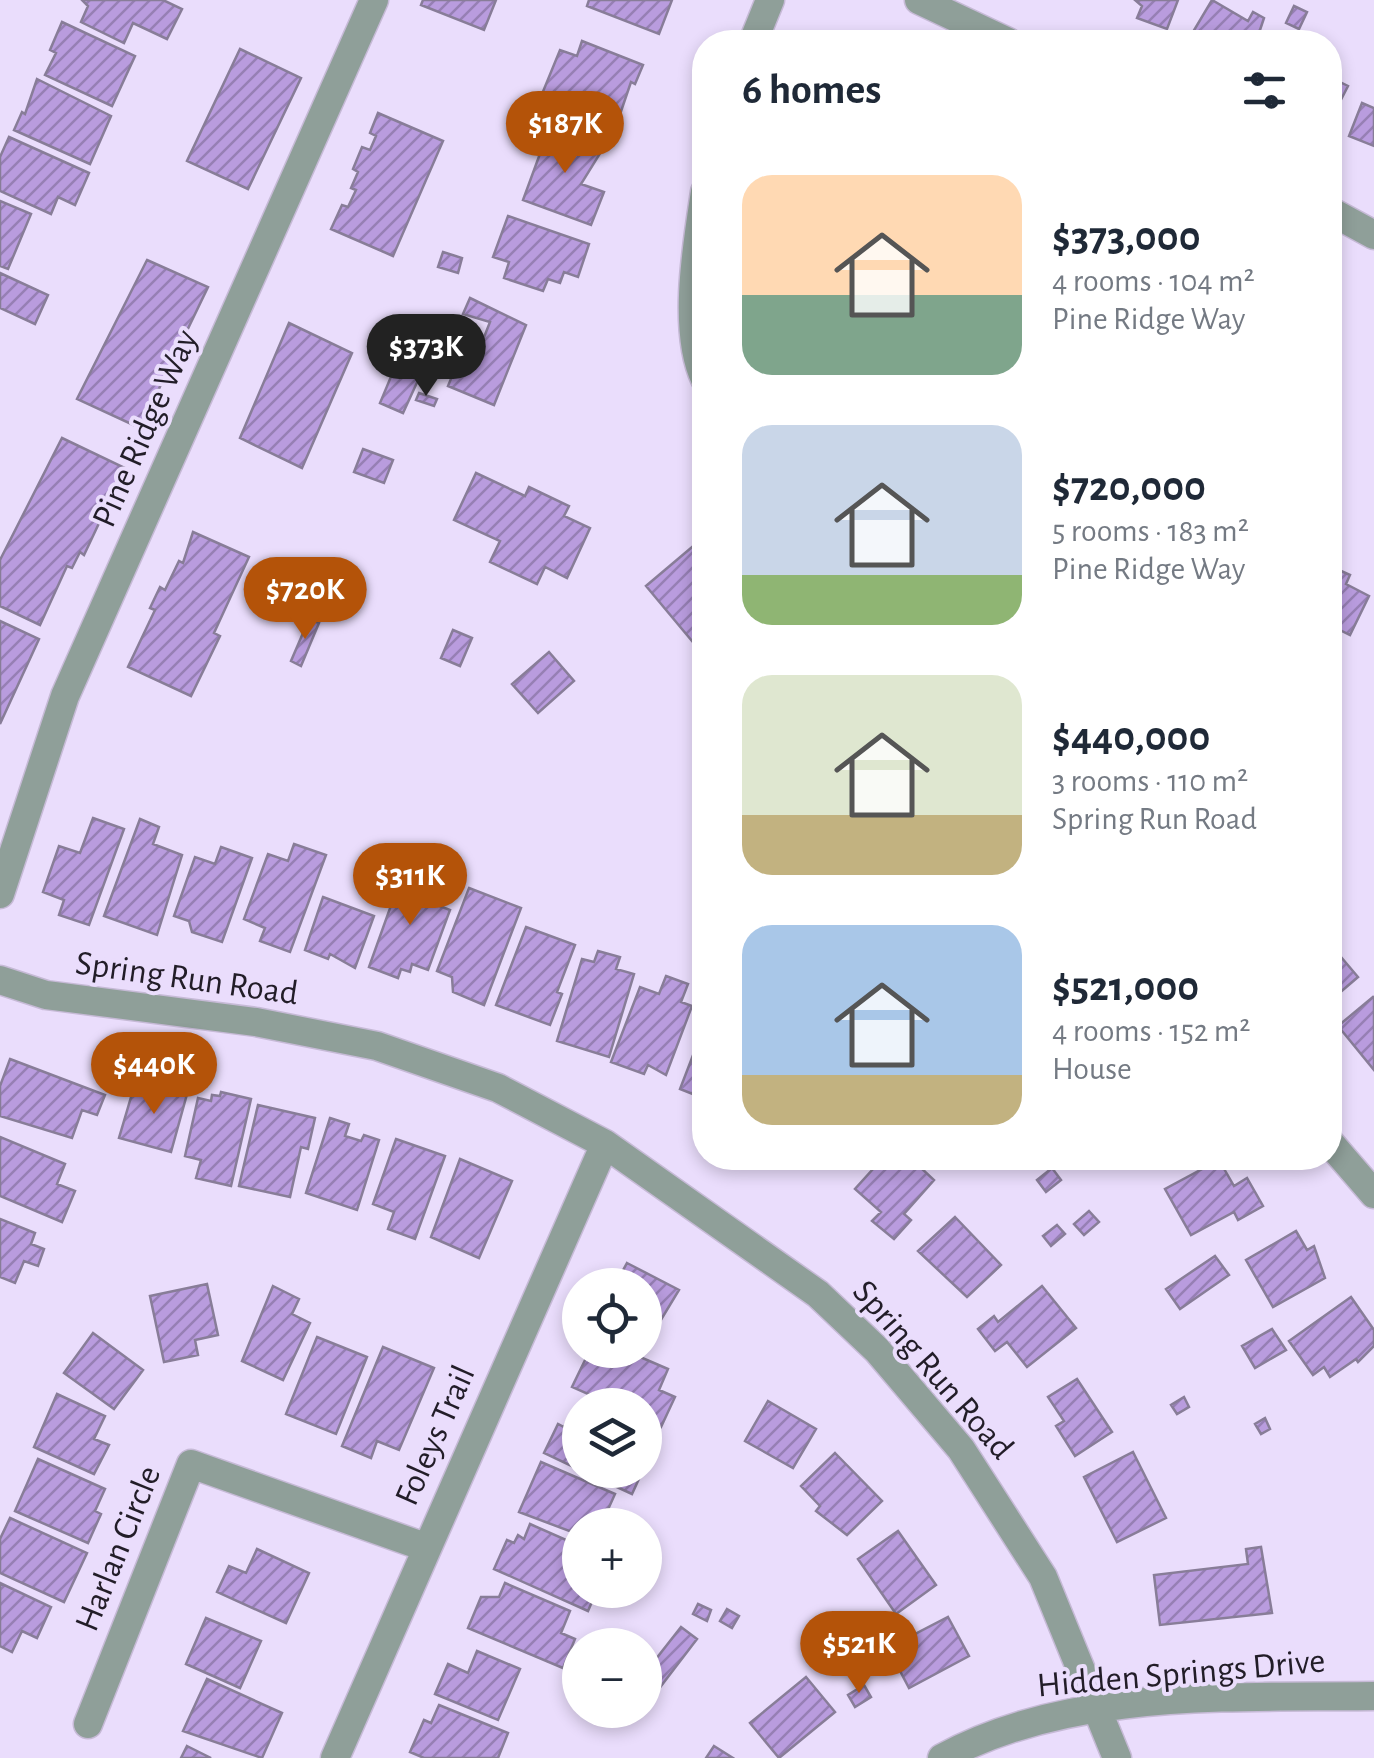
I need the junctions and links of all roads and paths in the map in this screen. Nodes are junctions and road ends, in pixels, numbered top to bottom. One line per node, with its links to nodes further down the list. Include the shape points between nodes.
1 (374, 0): 8 (street, Pine Ridge Way, via 65,696)
2 (770, 0): 4 (street)
3 (919, 0): 5 (street)
4 (758, 30)
5 (983, 30)
6 (1342, 217): 7 (street)
7 (1374, 234)
8 (0, 894)
9 (0, 980): 10 (street, Spring Run Road, via 46,995 256,1022 377,1046 498,1088)
10 (605, 1144): 13 (street, Foleys Trail); 15 (street, Spring Run Road, via 818,1294 877,1350 1006,1513 1043,1576)
11 (1342, 1157): 12 (street)
12 (1374, 1194)
13 (425, 1548): 16 (street, Harlan Circle, via 190,1464); 17 (street, Foleys Trail)
14 (1374, 1696): 15 (street, Hidden Springs Drive)
15 (1098, 1709): 18 (street, Hidden Springs Drive, via 1009,1726); 19 (street, Spring Run Road)
16 (88, 1724)
17 (335, 1758)
18 (942, 1758)
19 (1117, 1758)

